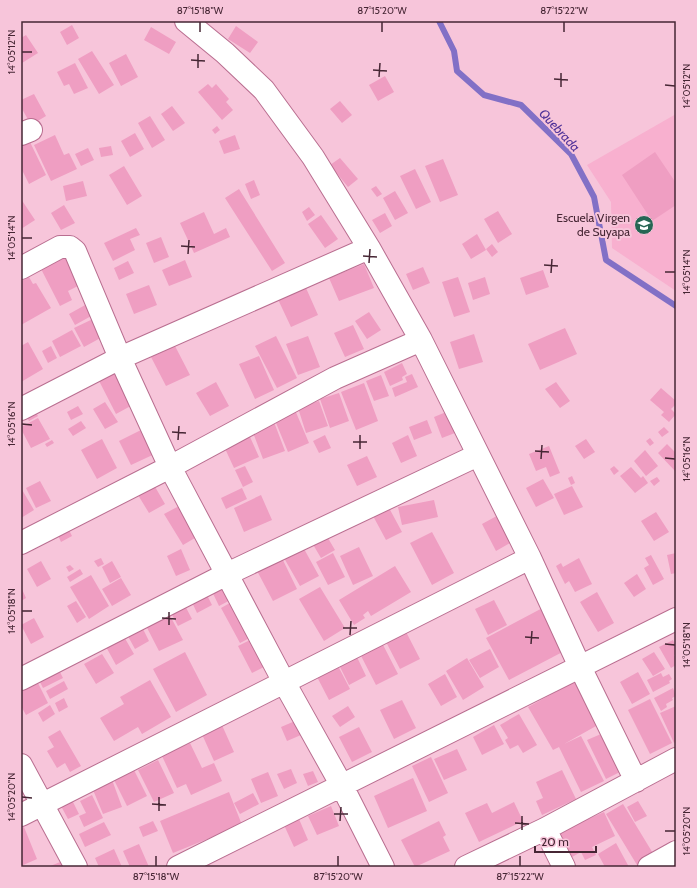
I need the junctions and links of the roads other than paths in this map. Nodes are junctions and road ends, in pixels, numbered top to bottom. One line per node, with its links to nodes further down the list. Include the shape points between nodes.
1 (186, 21): 2 (street, via 264,90 313,157)
2 (369, 248): 4 (street); 5 (street)
3 (21, 268): 5 (street, via 60,247 70,247 75,251)
4 (421, 340): 7 (street); 8 (street, via 335,378)
5 (120, 358): 6 (street); 8 (street)
6 (21, 409)
7 (478, 455): 10 (street); 11 (street)
8 (170, 467): 9 (street); 11 (street)
9 (21, 543)
10 (530, 558): 13 (street); 15 (street)
11 (227, 574): 14 (street); 15 (street)
12 (676, 619): 13 (street)
13 (580, 668): 18 (street); 19 (street)
14 (21, 679)
15 (284, 682): 19 (street); 20 (street)
16 (676, 759): 18 (street)
17 (21, 765): 20 (street)
18 (636, 781): 22 (street)
19 (342, 786): 25 (street); 26 (street)
20 (42, 805): 21 (street); 24 (street)
21 (21, 815)
22 (545, 829): 27 (street); 28 (street)
23 (676, 852): 29 (street)
24 (76, 867)
25 (178, 867)
26 (383, 867)
27 (466, 867)
28 (564, 867)
29 (649, 867)

